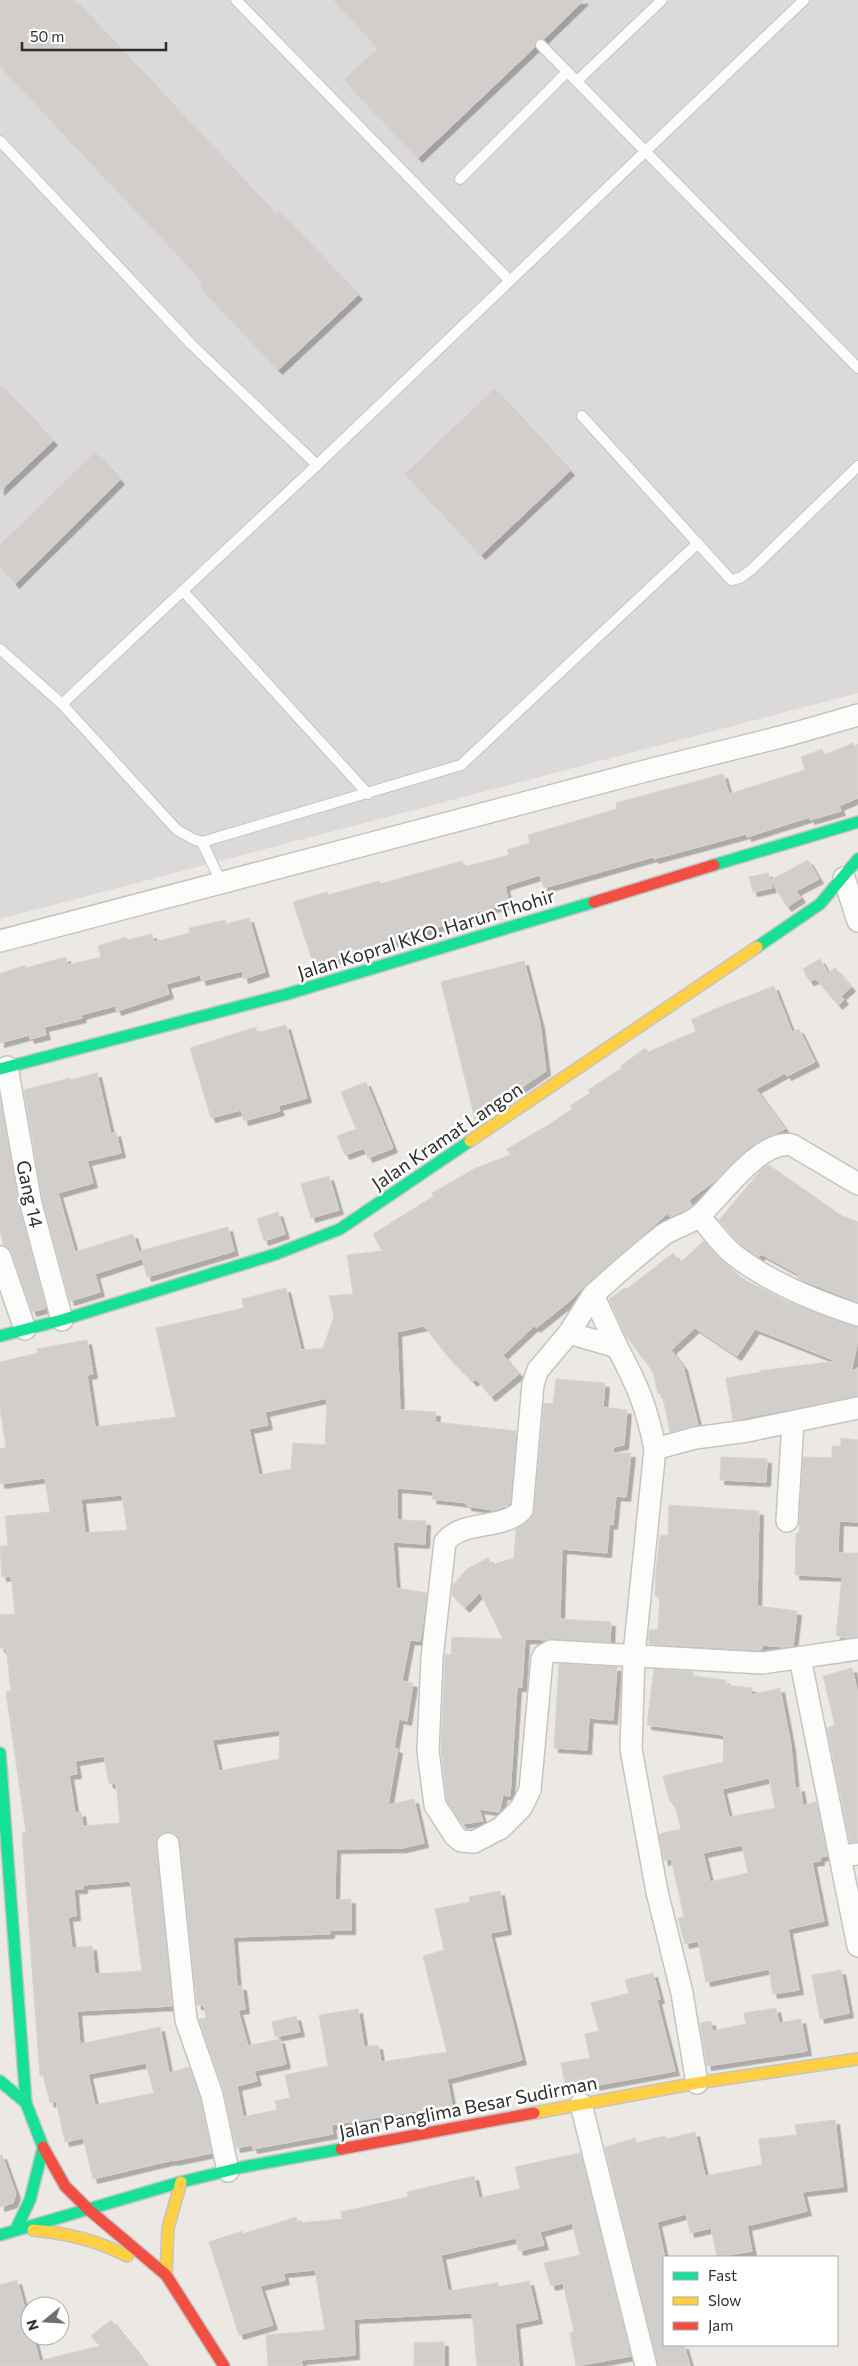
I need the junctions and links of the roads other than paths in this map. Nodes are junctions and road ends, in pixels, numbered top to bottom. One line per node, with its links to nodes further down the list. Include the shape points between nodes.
1 (236, 0): 10 (lane)
2 (662, 0): 6 (lane)
3 (804, 0): 8 (lane)
4 (541, 45): 5 (lane)
5 (567, 72): 6 (lane); 9 (lane)
6 (577, 82): 8 (lane)
7 (0, 141): 13 (lane, via 191,344)
8 (646, 150): 10 (lane); 11 (lane)
9 (460, 179)
10 (510, 281): 13 (lane)
11 (858, 368)
12 (582, 416): 15 (lane)
13 (317, 465): 16 (lane)
14 (858, 466): 15 (lane, via 740,578 732,580)
15 (698, 543): 20 (lane, via 471,758 441,773)
16 (183, 591): 18 (lane); 20 (lane)
17 (0, 649): 18 (lane)
18 (62, 704): 22 (lane, via 177,830)
19 (858, 715): 25 (street)
20 (368, 794): 22 (lane)
21 (858, 822): 28 (main road, Jalan Kopral KKO. Harun Thohir, via 287,994)
22 (202, 842): 25 (lane)
23 (858, 859): 24 (main road, Jalan Kramat Langon)
24 (844, 878): 26 (street); 34 (main road, Jalan Kramat Langon, via 820,904 340,1229 276,1254)
25 (222, 884): 27 (street)
26 (858, 921)
27 (0, 942)
28 (3, 1068): 34 (street, Gang 14, via 30,1204)
29 (858, 1184): 30 (street, via 792,1145 783,1143 759,1155)
30 (699, 1216): 32 (street, via 665,1234); 33 (street, via 732,1253 776,1283)
31 (0, 1257): 35 (street)
32 (593, 1295): 36 (street); 38 (street)
33 (858, 1315)
34 (62, 1320): 35 (main road, Jalan Kramat Langon)
35 (25, 1329): 37 (main road, Jalan Kramat Langon)
36 (569, 1333): 38 (street); 44 (street, via 538,1370 533,1384 522,1510 511,1519 457,1533 445,1542 432,1658 428,1751 436,1805 455,1836 461,1841 474,1842 501,1828 521,1808 530,1790 544,1655 550,1651)
37 (0, 1336)
38 (617, 1347): 41 (street, via 639,1388 650,1419)
39 (858, 1408): 40 (street)
40 (793, 1422): 41 (street); 42 (street)
41 (655, 1448): 44 (street)
42 (787, 1521)
43 (858, 1649): 45 (street)
44 (634, 1655): 45 (street, via 754,1663); 52 (street, via 633,1766 682,1993)
45 (800, 1658): 48 (street)
46 (0, 1753): 53 (main road, via 14,2024)
47 (168, 1844): 56 (street, via 186,2020 212,2095)
48 (849, 1855): 49 (street)
49 (858, 1946)
50 (858, 2059): 52 (main road, Jalan Panglima Besar Sudirman)
51 (0, 2081): 53 (main road)
52 (696, 2083): 54 (main road, Jalan Panglima Besar Sudirman)
53 (26, 2103): 55 (main road)
54 (581, 2104): 56 (main road, Jalan Panglima Besar Sudirman); 65 (street)
55 (43, 2148): 58 (main road); 60 (main road, via 65,2186); 61 (main road, via 31,2200)
56 (228, 2171): 57 (main road, Jalan Panglima Besar Sudirman)
57 (181, 2182): 59 (main road); 60 (main road, Jalan Panglima Besar Sudirman); 63 (main road, via 168,2222)
58 (80, 2186)
59 (108, 2192)
60 (89, 2210): 61 (main road, Jalan Panglima Besar Sudirman); 63 (main road)
61 (16, 2229): 62 (main road, Jalan Panglima Besar Sudirman); 63 (main road, via 53,2232 106,2244)
62 (0, 2235)
63 (166, 2275): 64 (main road)
64 (224, 2366)
65 (646, 2366)

